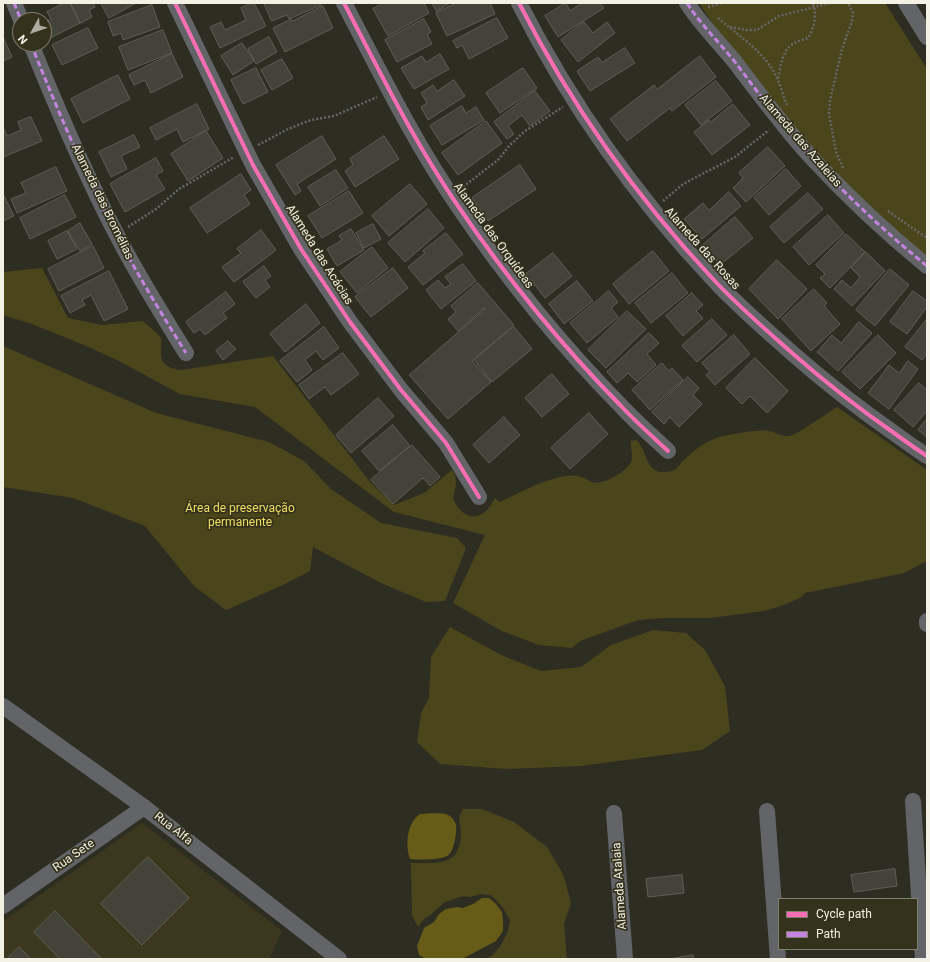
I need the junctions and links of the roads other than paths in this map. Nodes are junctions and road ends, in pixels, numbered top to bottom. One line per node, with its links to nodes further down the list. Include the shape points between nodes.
1 (175, 3): 12 (street, Alameda das Acácias, via 253,165 301,249 354,329 400,390 446,443)
2 (344, 3): 10 (street, Alameda das Orquídeas, via 418,143 491,253 532,307 582,364 622,408)
3 (519, 3): 11 (street, Alameda das Rosas, via 554,66 602,143 672,234 713,280 814,372)
4 (688, 3): 8 (street, Alameda das Azaleias, via 697,19 809,155 855,202)
5 (906, 3): 6 (street)
6 (927, 37)
7 (34, 52): 9 (street, Alameda das Bromélias, via 89,180 150,296)
8 (927, 266)
9 (186, 353)
10 (668, 451)
11 (927, 456)
12 (479, 497)
13 (927, 621): 14 (street)
14 (927, 624)
15 (3, 706): 17 (street, Rua Alfa)
16 (913, 801): 24 (street)
17 (144, 807): 20 (street, Rua Sete); 21 (street, Rua Alfa)
18 (767, 811): 23 (street)
19 (614, 813): 22 (street, Alameda Atalaia)
20 (3, 906)
21 (339, 959)
22 (625, 959)
23 (778, 959)
24 (923, 959)

